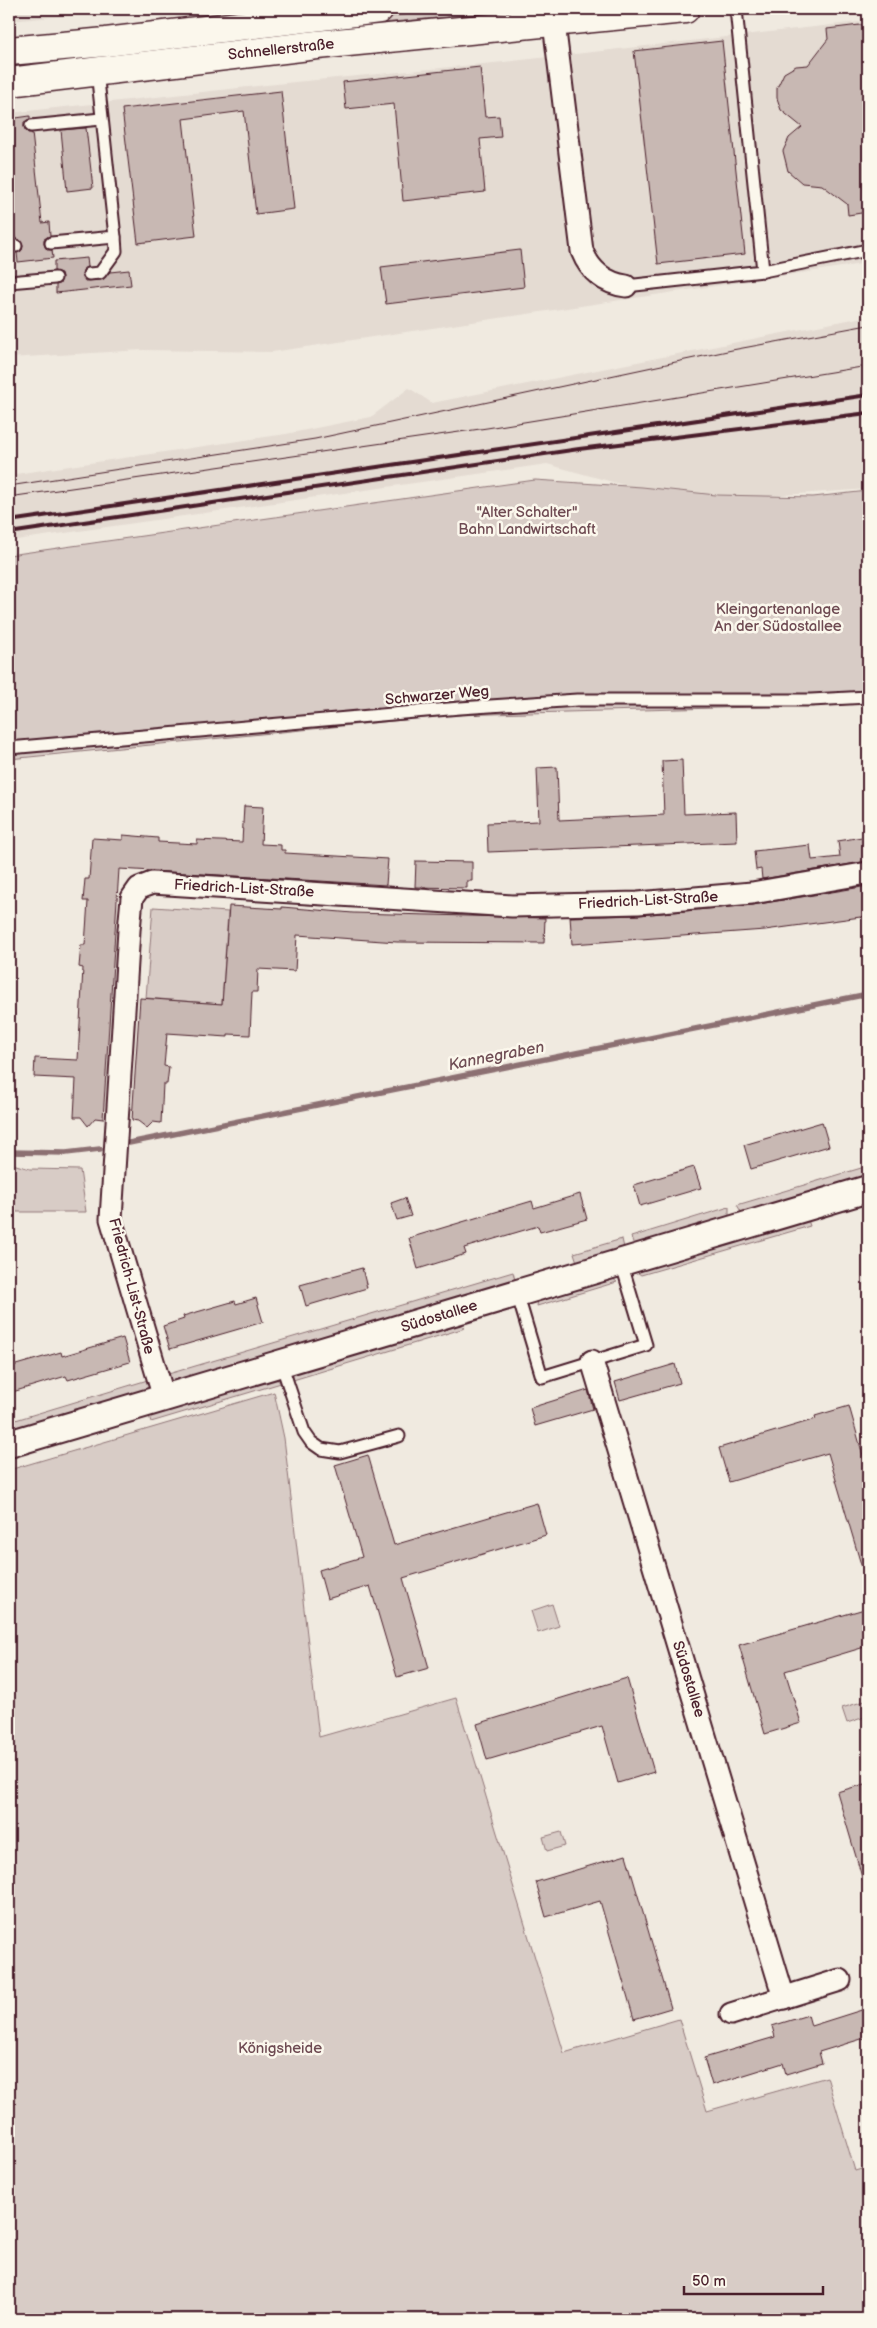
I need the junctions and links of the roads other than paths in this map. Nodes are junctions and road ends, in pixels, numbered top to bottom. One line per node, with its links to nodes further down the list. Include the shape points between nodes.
1 (379, 9): 5 (main road, Schnellerstraße, via 106,42)
2 (685, 9): 4 (main road, Schnellerstraße)
3 (736, 9): 13 (lane)
4 (553, 13): 6 (main road, Schnellerstraße); 17 (street, via 582,251 596,273 615,284)
5 (9, 50)
6 (97, 71): 7 (main road, Schnellerstraße); 8 (lane)
7 (9, 82)
8 (101, 119): 9 (lane); 10 (lane)
9 (31, 126)
10 (114, 238): 11 (lane); 14 (lane, via 116,251 100,273)
11 (51, 243)
12 (868, 250): 13 (lane)
13 (763, 271): 17 (lane)
14 (89, 274)
15 (55, 278): 16 (lane)
16 (9, 282)
17 (626, 286)
18 (868, 697): 19 (lane, Schwarzer Weg, via 577,700)
19 (9, 748)
20 (868, 872): 26 (street, Friedrich-List-Straße, via 752,893 638,903 512,906 219,886 152,883 140,888 132,898 129,930 111,1220)
21 (868, 1189): 22 (street, Südostallee)
22 (621, 1262): 23 (street, Südostallee); 24 (lane, via 646,1345)
23 (517, 1293): 24 (lane, via 542,1377); 25 (street, Südostallee)
24 (592, 1360): 30 (street, Südostallee)
25 (282, 1363): 26 (street, Südostallee); 27 (lane, via 304,1432 321,1449 340,1452)
26 (164, 1398): 28 (street, Südostallee)
27 (399, 1436)
28 (9, 1444)
29 (840, 1980): 30 (street)
30 (784, 1998): 31 (street)
31 (730, 2014)

